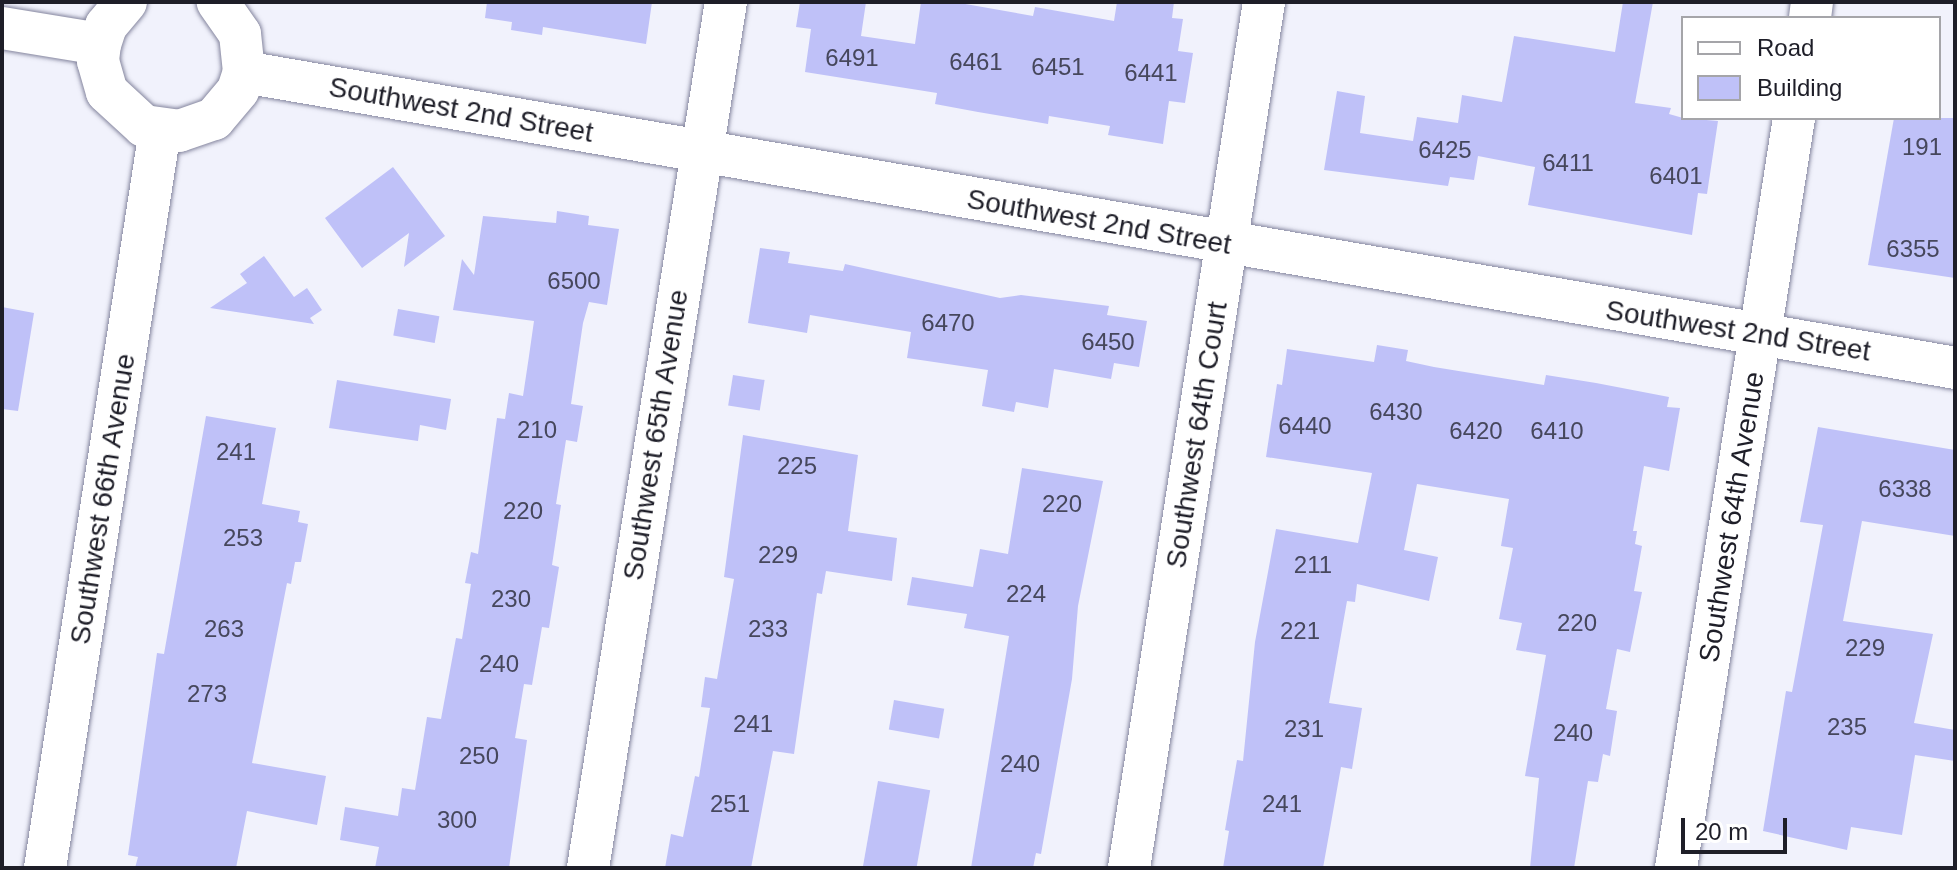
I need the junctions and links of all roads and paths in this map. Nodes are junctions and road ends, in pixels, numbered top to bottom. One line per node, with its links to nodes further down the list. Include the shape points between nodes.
1 (126, 2): 6 (street, via 106,26)
2 (218, 2): 7 (street, via 240,34)
3 (726, 2): 10 (street, Southwest 65th Avenue)
4 (1264, 2): 11 (street, Southwest 64th Court)
5 (2, 28): 6 (street)
6 (100, 44): 9 (street, via 98,61 107,92 129,118)
7 (244, 72): 9 (street, via 238,90 214,119 179,131); 10 (street, Southwest 2nd Street)
8 (1794, 120): 12 (street, Southwest 64th Avenue)
9 (160, 130): 14 (street, Southwest 66th Avenue)
10 (701, 151): 11 (street, Southwest 2nd Street); 15 (street, Southwest 65th Avenue)
11 (1226, 244): 12 (street, Southwest 2nd Street); 16 (street, Southwest 64th Court)
12 (1761, 335): 13 (street, Southwest 2nd Street); 17 (street, Southwest 64th Avenue)
13 (1955, 368)
14 (45, 868)
15 (588, 868)
16 (1129, 868)
17 (1676, 868)

